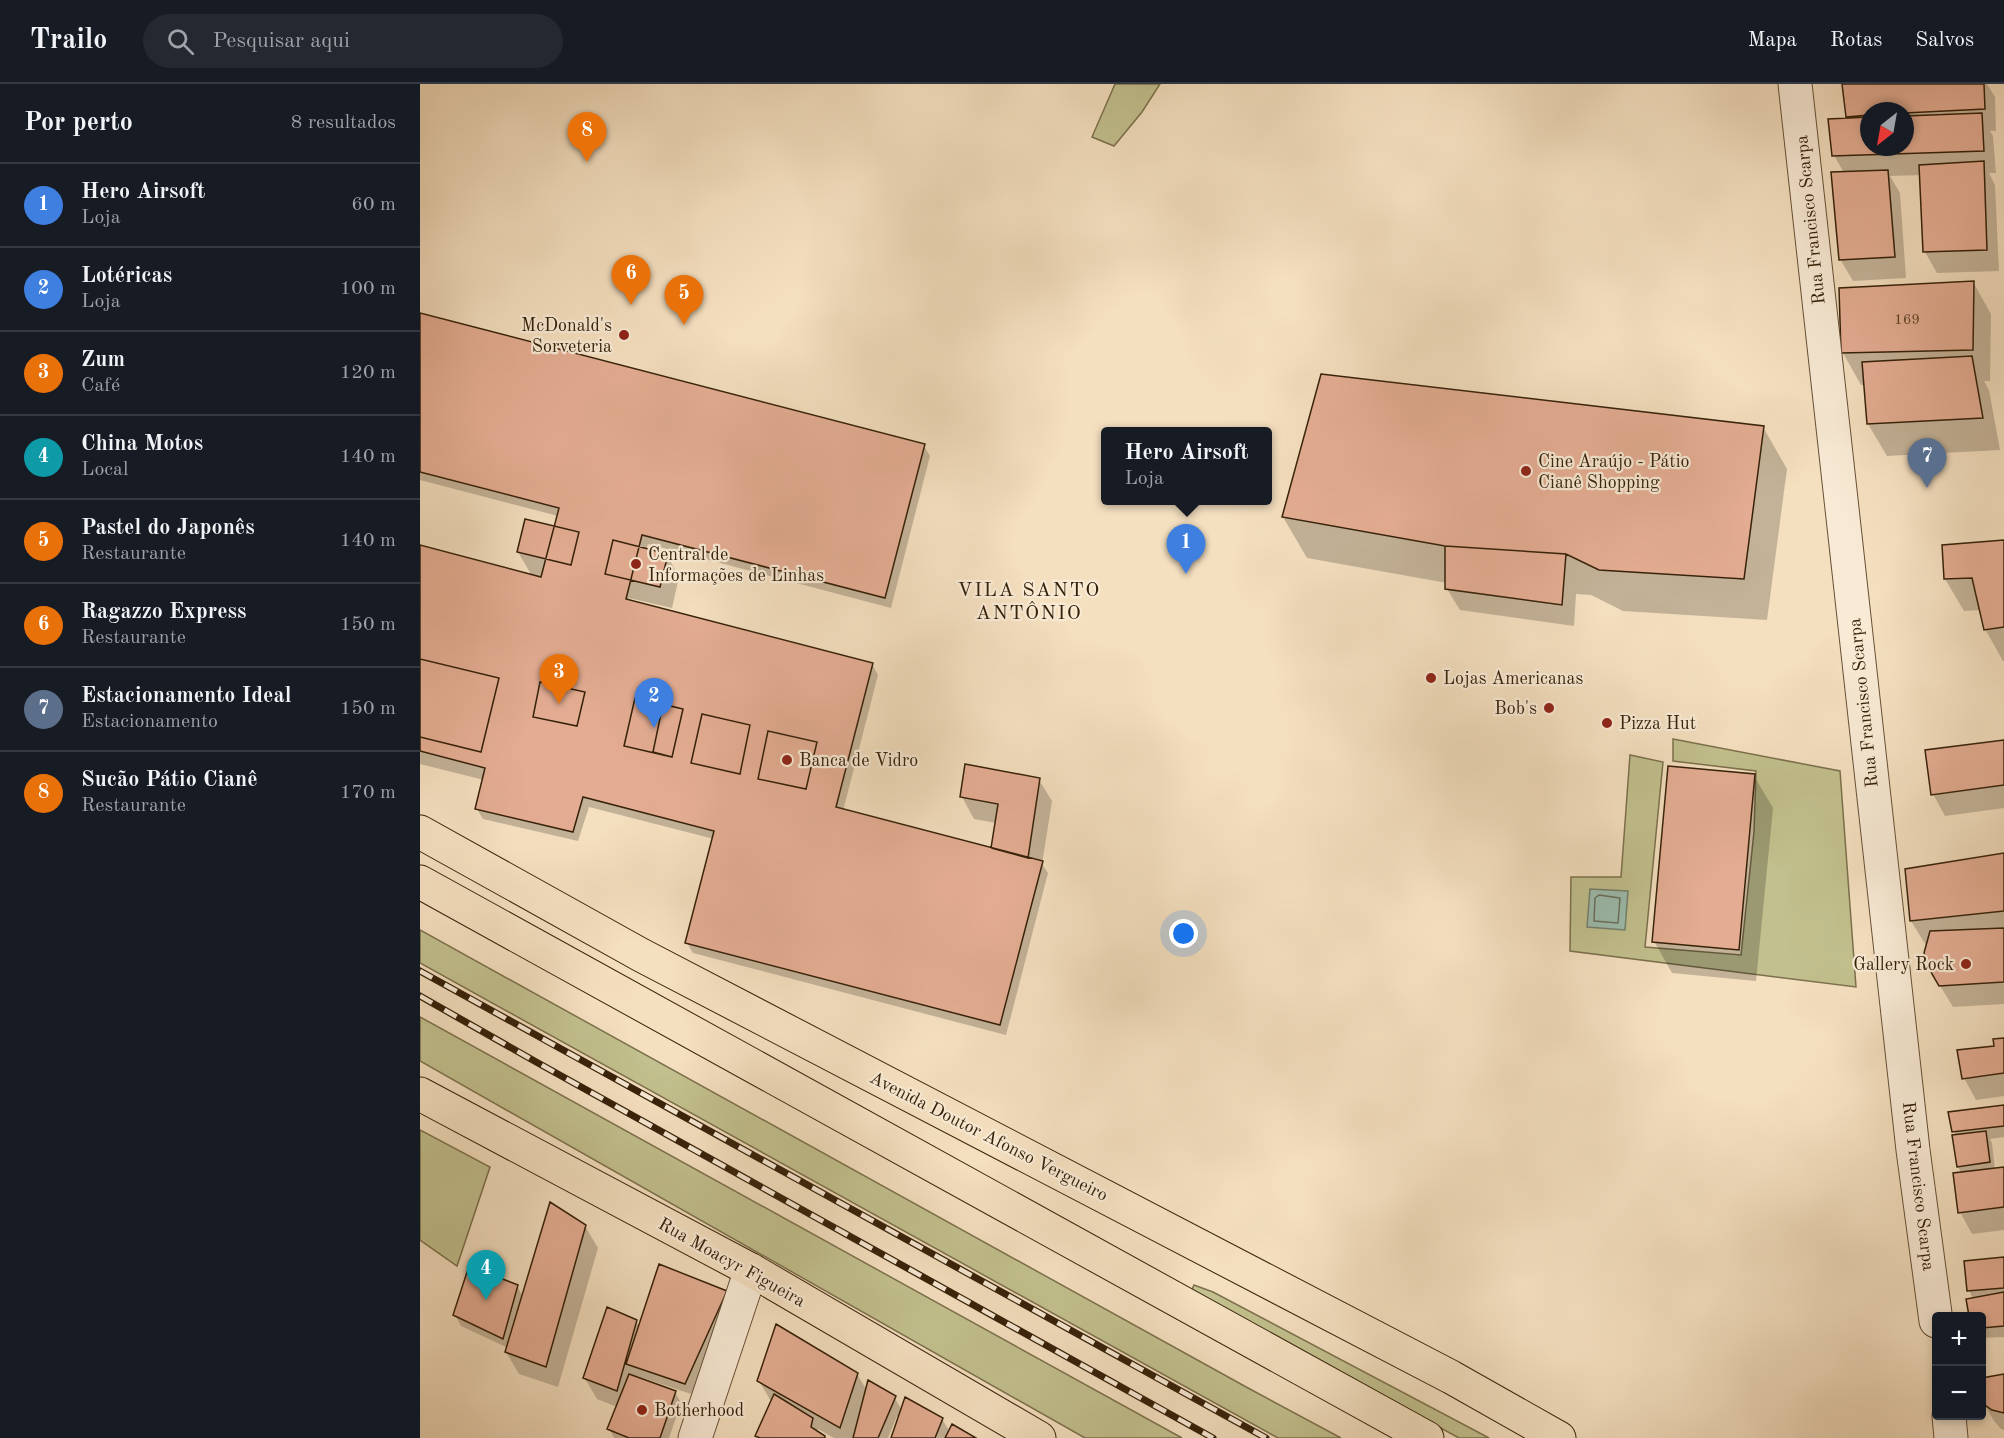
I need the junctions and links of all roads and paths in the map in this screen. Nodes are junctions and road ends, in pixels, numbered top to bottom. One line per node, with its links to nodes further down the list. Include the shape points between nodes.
1 (1795, 84): 6 (street, Rua Francisco Scarpa, via 1913,1150)
2 (420, 832): 11 (main road, Avenida Doutor Afonso Vergueiro, via 640,955 1440,1371)
3 (420, 882): 10 (main road)
4 (420, 1094): 5 (main road, Rua Moacyr Figueira)
5 (751, 1270): 8 (street); 9 (main road, Rua Moacyr Figueira)
6 (1935, 1312)
7 (1949, 1420): 12 (street)
8 (695, 1438)
9 (1039, 1438)
10 (1426, 1438)
11 (1558, 1438)
12 (1951, 1438)

